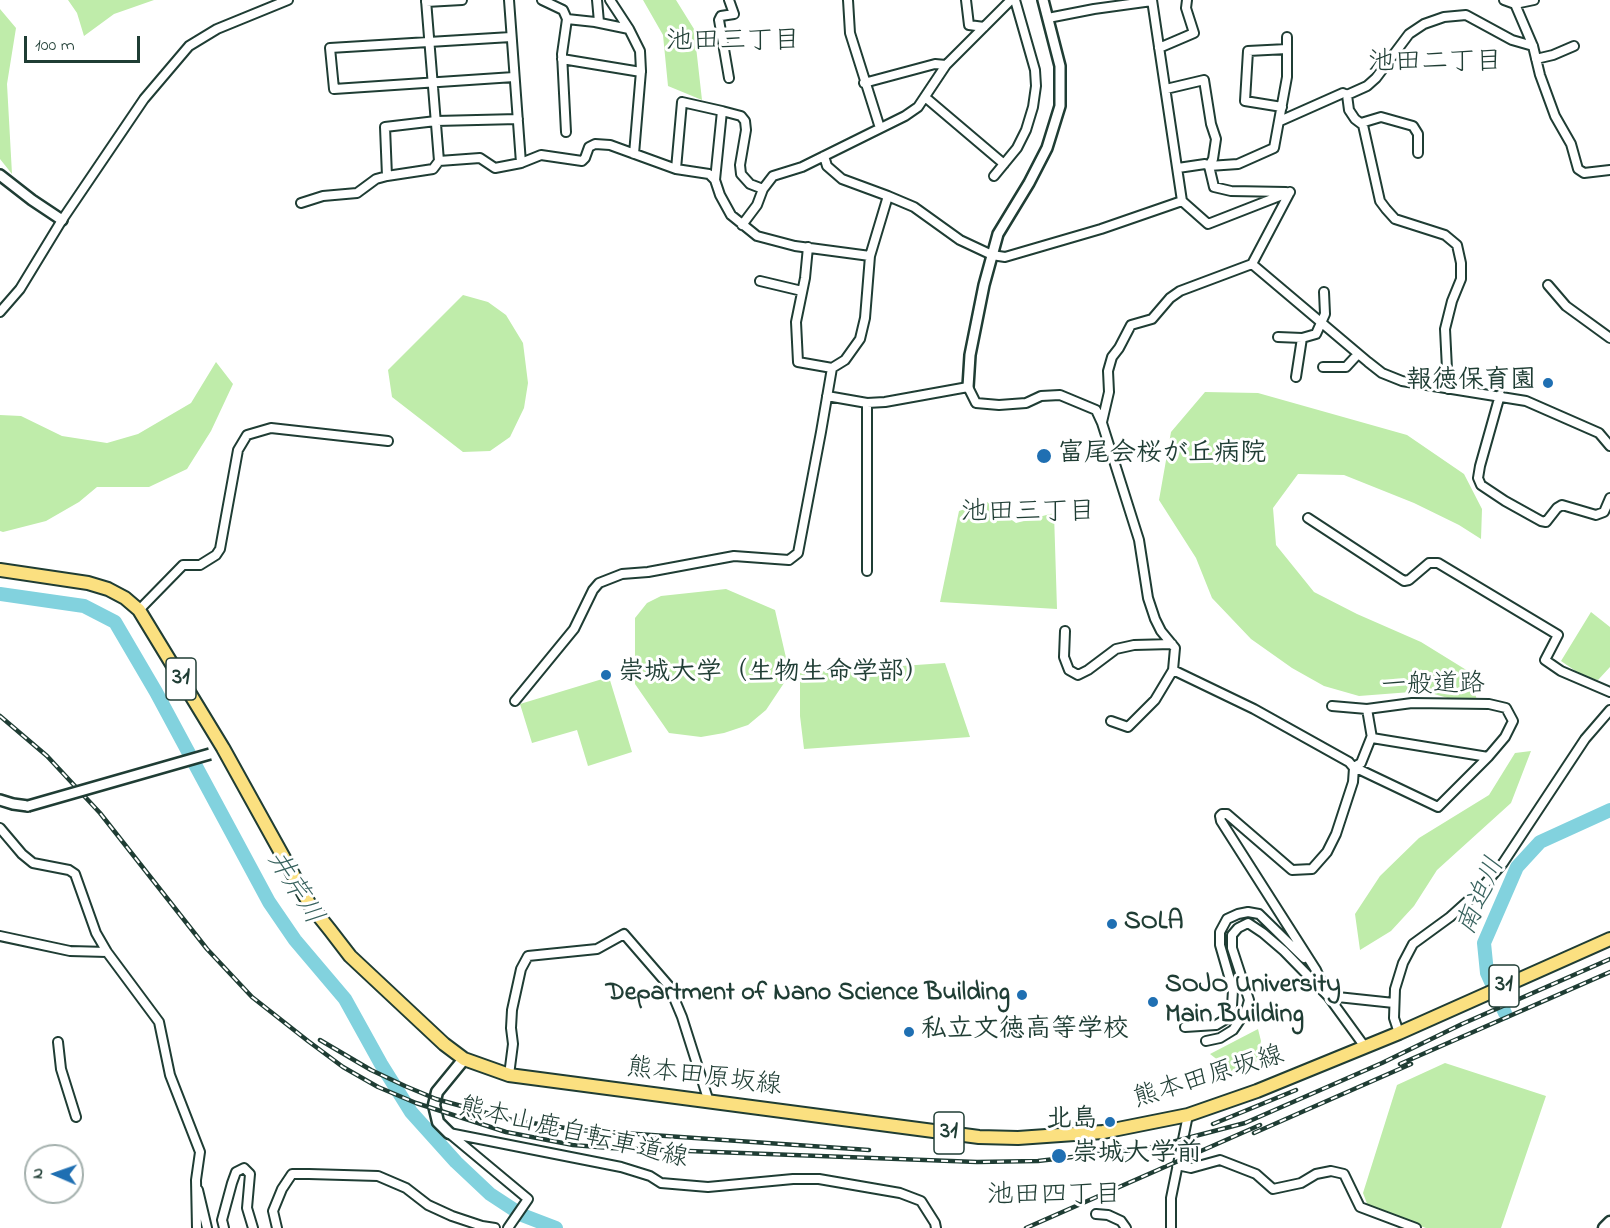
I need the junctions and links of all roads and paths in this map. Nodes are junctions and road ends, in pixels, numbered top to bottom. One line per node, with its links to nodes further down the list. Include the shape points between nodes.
1 (288, 0): 68 (street, via 217,29 189,46 144,99)
2 (462, 0): 15 (street)
3 (509, 0): 23 (street)
4 (542, 0): 19 (street, via 563,10)
5 (597, 0): 20 (street)
6 (610, 0): 22 (street)
7 (729, 0): 35 (street, via 734,14 719,20)
8 (848, 0): 37 (street, via 850,33)
9 (966, 0): 21 (street, via 969,25)
10 (1013, 0): 21 (street); 54 (street, via 1035,70 1036,86 1026,130)
11 (1043, 0): 18 (street)
12 (1187, 0): 28 (street, via 1194,33)
13 (1504, 0): 17 (street)
14 (1534, 0): 17 (street)
15 (426, 1): 25 (street)
16 (1152, 1): 18 (street); 28 (street)
17 (1515, 4): 26 (street)
18 (1048, 18): 71 (street, via 1060,66 1060,106 1047,148 998,234)
19 (567, 19): 20 (street); 30 (street)
20 (599, 22): 22 (street)
21 (984, 27): 32 (street)
22 (629, 29): 33 (street, via 640,51)
23 (512, 37): 25 (street); 34 (street)
24 (1287, 37): 29 (street)
25 (430, 43): 36 (street); 36 (street, via 330,48 334,89)
26 (1533, 46): 31 (street); 39 (street, via 1512,40 1466,15 1444,17 1409,34 1376,78)
27 (1574, 46): 31 (street)
28 (1160, 48): 38 (street)
29 (1287, 49): 41 (street); 41 (street, via 1248,51 1245,101)
30 (562, 59): 33 (street); 48 (street)
31 (1536, 59): 58 (street, via 1578,169 1584,173)
32 (946, 65): 37 (street, via 935,64); 40 (street)
33 (641, 72): 50 (street)
34 (514, 77): 36 (street); 43 (street)
35 (729, 78)
36 (433, 82): 44 (street)
37 (864, 83): 47 (street)
38 (1166, 88): 55 (street, via 1204,80 1216,139); 56 (street)
39 (1347, 95): 45 (street, via 1343,93); 46 (street, via 1349,110)
40 (925, 97): 47 (street, via 905,116); 54 (street)
41 (1282, 106): 45 (street)
42 (722, 111): 57 (street, via 682,102); 62 (street); 63 (street, via 745,121 741,174 750,184)
43 (518, 119): 44 (street); 53 (street)
44 (436, 121): 52 (street); 60 (street, via 385,127)
45 (1280, 121): 55 (street, via 1274,148 1239,164)
46 (1361, 123): 49 (street, via 1381,117 1413,126 1418,134); 88 (street, via 1380,201 1386,209 1395,219 1445,235 1457,245 1461,279 1445,329)
47 (880, 128): 51 (street)
48 (566, 132)
49 (1418, 153)
50 (634, 154): 53 (street, via 595,144 582,161 541,155); 57 (street)
51 (824, 156): 63 (street, via 773,176); 65 (street, via 827,166 842,179)
52 (439, 160): 53 (street, via 480,158 495,168); 60 (street, via 433,169)
53 (521, 163)
54 (1004, 164): 61 (street)
55 (1209, 166): 56 (street); 64 (street, via 1214,187)
56 (1178, 168): 66 (street)
57 (676, 169): 62 (street, via 709,174)
58 (1610, 170)
59 (0, 175): 68 (street)
60 (387, 176): 67 (street, via 357,193 323,196)
61 (994, 176)
62 (716, 180): 69 (street, via 726,207)
63 (763, 189): 69 (street)
64 (1290, 192): 66 (street, via 1208,224); 73 (street)
65 (888, 196): 71 (street, via 914,207 960,240); 72 (street)
66 (1182, 201): 71 (street, via 1005,257)
67 (301, 203)
68 (62, 220): 78 (street, via 20,289)
69 (742, 225): 70 (street, via 757,236)
70 (808, 247): 72 (street); 76 (street)
71 (992, 255): 87 (street, via 970,355)
72 (870, 256): 85 (street, via 860,339 845,360)
73 (1252, 264): 79 (street); 92 (street, via 1180,291 1152,319 1131,325 1108,370 1109,392)
74 (760, 281): 76 (street)
75 (1548, 285): 82 (street, via 1566,306)
76 (802, 291): 85 (street, via 796,322 798,362)
77 (1324, 292): 79 (street, via 1325,314)
78 (0, 312)
79 (1320, 323): 81 (street, via 1316,334); 83 (street)
80 (1278, 337): 81 (street)
81 (1302, 338): 86 (street)
82 (1610, 338)
83 (1358, 354): 84 (street, via 1346,367); 88 (street, via 1402,381)
84 (1323, 367)
85 (832, 368): 90 (street)
86 (1296, 377)
87 (968, 387): 91 (street); 92 (street, via 976,404 1026,403 1041,396 1060,395 1096,410)
88 (1448, 389): 89 (street)
89 (1500, 395): 94 (street, via 1526,401 1578,423 1599,433); 95 (street, via 1480,466 1481,485 1546,522 1562,506 1596,515 1604,512)
90 (827, 396): 91 (street); 104 (street, via 798,553 789,560 734,556 622,574 599,583 574,629)
91 (867, 403): 98 (street)
92 (1102, 423): 101 (street, via 1139,540 1148,598 1155,619)
93 (388, 441): 99 (street, via 271,428 247,435 238,450 220,549 200,565 183,566)
94 (1610, 446)
95 (1610, 498)
96 (1308, 518): 103 (street, via 1404,581 1429,563 1438,563 1558,635 1545,660)
97 (0, 570): 99 (main road, 熊本田原坂線 / 31, via 88,583 125,598)
98 (867, 571)
99 (139, 610): 110 (main road, 熊本田原坂線 / 31)
100 (1065, 631): 101 (street, via 1064,657 1069,670 1078,675 1116,649)
101 (1172, 644): 102 (street)
102 (1173, 670): 108 (street, via 1155,700 1128,727); 112 (street, via 1254,709)
103 (1610, 692)
104 (515, 701)
105 (1332, 705): 106 (street)
106 (1367, 709): 109 (street, 一般道路); 111 (street, 一般道路, via 1412,703 1489,704 1506,708 1513,721)
107 (1610, 710): 120 (street, via 1585,740 1495,872 1450,917 1413,944 1402,963)
108 (1111, 721)
109 (1372, 738): 111 (street, 一般道路); 112 (street, 一般道路, via 1361,763)
110 (223, 748): 113 (street, bridge, via 28,806); 126 (main road, 熊本田原坂線 / 31, via 310,905 350,956)
111 (1488, 757): 112 (street, 一般道路, via 1438,807)
112 (1354, 767): 118 (street, via 1336,834 1312,869 1292,870 1227,814 1220,816)
113 (0, 800)
114 (0, 828): 117 (street, via 33,863 75,874)
115 (0, 936): 117 (street, via 70,951)
116 (1610, 939): 122 (main road, 熊本田原坂線 / 31)
117 (107, 952): 133 (street, via 159,1022 170,1075 200,1152)
118 (1316, 970): 119 (street); 121 (street, via 1259,914 1238,914 1227,919 1220,932 1233,990 1226,1020 1216,1025)
119 (1328, 996): 120 (street); 123 (street, via 1284,951 1248,923 1232,935 1232,948 1249,1000 1246,1011 1233,1030); 125 (street)
120 (1394, 1003): 122 (street)
121 (1185, 1027)
122 (1399, 1033): 125 (main road, 熊本田原坂線 / 31)
123 (1206, 1041)
124 (58, 1042): 130 (street, via 63,1077)
125 (1365, 1047): 129 (main road, 熊本田原坂線 / 31)
126 (464, 1059): 127 (main road, 熊本田原坂線 / 31); 131 (main road, 熊本山鹿自転車道線, via 437,1092 434,1105 438,1122)
127 (509, 1075): 128 (main road, 熊本田原坂線 / 31); 128 (street, via 512,1010 521,969 528,956 597,949 624,934 669,986)
128 (709, 1102): 129 (main road, 熊本田原坂線 / 31, via 979,1137 1018,1138 1103,1132)
129 (1188, 1114): 132 (street)
130 (76, 1117)
131 (449, 1133): 142 (street, via 528,1199); 143 (street, 熊本山鹿自転車道線, via 621,1167 661,1183 708,1187 819,1179 900,1193 921,1202)
132 (1178, 1165): 145 (street, via 1171,1198); 146 (street, via 1191,1168 1220,1160 1256,1174 1274,1189 1301,1183 1316,1174 1344,1174 1360,1207)
133 (196, 1180): 136 (street); 137 (street)
134 (1096, 1214): 144 (street, via 1121,1221)
135 (1610, 1222): 147 (main road)
136 (197, 1228)
137 (207, 1228)
138 (224, 1228): 139 (street, via 222,1220 232,1183 236,1172 244,1168 250,1174 248,1208)
139 (253, 1228)
140 (278, 1228): 141 (street, via 273,1211 292,1174 378,1176 452,1216)
141 (495, 1228)
142 (508, 1228)
143 (936, 1228)
144 (1126, 1228)
145 (1171, 1228)
146 (1416, 1228)
147 (1604, 1228)

